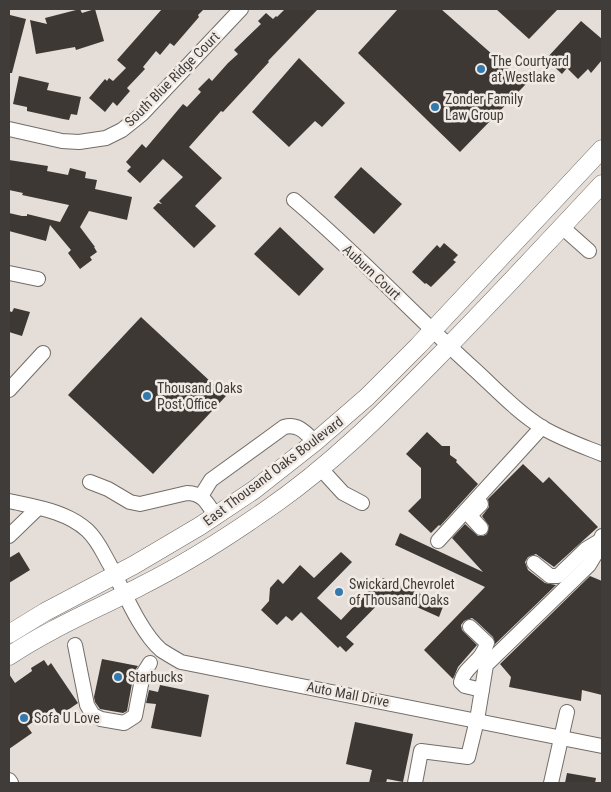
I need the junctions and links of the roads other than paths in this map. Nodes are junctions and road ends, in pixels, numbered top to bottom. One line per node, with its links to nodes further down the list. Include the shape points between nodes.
1 (241, 9): 2 (street, South Blue Ridge Court, via 142,114 122,130 106,138 80,142)
2 (9, 129)
3 (602, 149): 10 (main road, East Thousand Oaks Boulevard)
4 (602, 184): 6 (main road, East Thousand Oaks Boulevard)
5 (294, 200): 10 (street, Auburn Court)
6 (562, 227): 7 (street); 11 (main road, East Thousand Oaks Boulevard)
7 (589, 251)
8 (9, 273): 9 (street)
9 (38, 279)
10 (432, 331): 11 (street, Auburn Court); 15 (main road, East Thousand Oaks Boulevard, via 368,396)
11 (448, 346): 14 (street, Auburn Court); 18 (main road, East Thousand Oaks Boulevard, via 390,407)
12 (42, 353): 13 (street)
13 (9, 390)
14 (542, 427): 16 (street, Auburn Court); 28 (street)
15 (315, 442): 20 (street, via 299,428 284,427 211,480); 24 (main road, East Thousand Oaks Boulevard)
16 (602, 454)
17 (526, 456): 25 (street, via 473,512 471,517)
18 (321, 468): 22 (street, via 343,493); 31 (main road, East Thousand Oaks Boulevard, via 232,533)
19 (90, 482): 20 (street, via 140,504 187,493)
20 (201, 496): 24 (street)
21 (9, 501): 23 (street, Auto Mall Drive)
22 (362, 503)
23 (38, 508): 26 (street); 30 (street, Auto Mall Drive, via 70,519 87,530 99,544)
24 (216, 517): 30 (main road, East Thousand Oaks Boulevard)
25 (481, 528)
26 (9, 536)
27 (602, 538): 29 (street, via 586,548 558,576 550,576); 37 (street, via 589,565 486,665)
28 (438, 541)
29 (534, 563)
30 (115, 575): 31 (street, Auto Mall Drive); 33 (main road, East Thousand Oaks Boulevard)
31 (125, 594): 35 (main road, East Thousand Oaks Boulevard, via 61,625); 39 (street, Auto Mall Drive, via 155,643 181,662)
32 (470, 627): 37 (street, via 487,643 485,653 462,676 461,682)
33 (9, 634)
34 (75, 645): 36 (street, via 86,705 92,715 111,721 124,723 135,716 143,674)
35 (9, 656)
36 (150, 663)
37 (482, 690): 39 (street)
38 (567, 712): 40 (street)
39 (477, 720): 40 (street, Auto Mall Drive); 42 (street, via 468,758 421,751)
40 (562, 737): 41 (street, Auto Mall Drive); 43 (street)
41 (602, 746)
42 (415, 783)
43 (551, 783)

